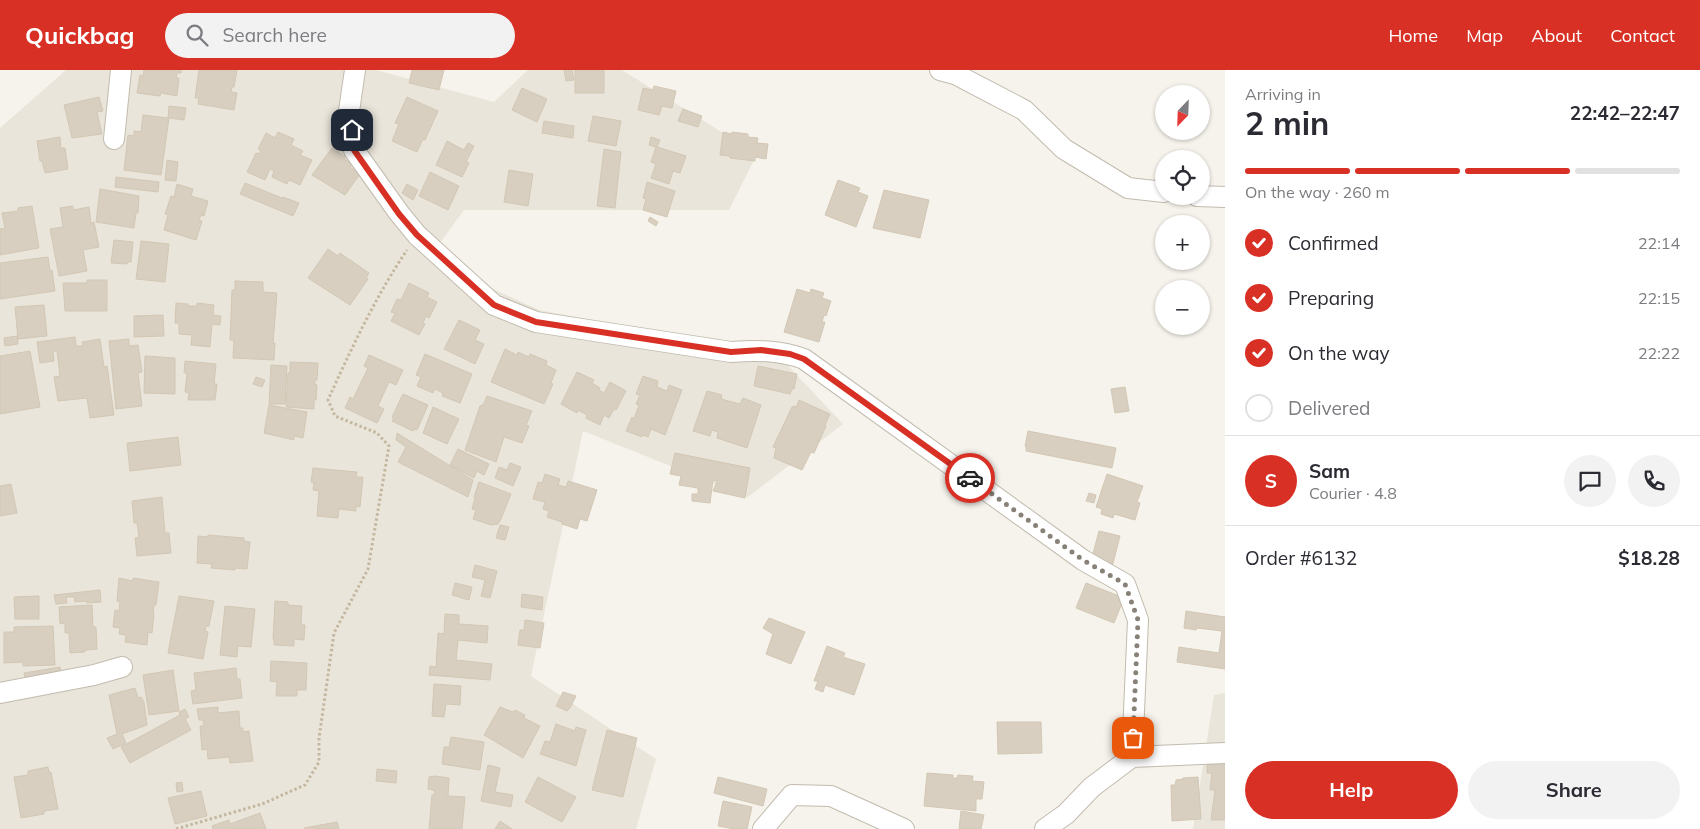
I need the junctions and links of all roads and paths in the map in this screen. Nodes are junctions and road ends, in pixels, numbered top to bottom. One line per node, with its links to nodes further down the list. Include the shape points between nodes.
1 (122, 70): 4 (street)
2 (355, 70): 8 (street, via 349,111 354,150)
3 (940, 70): 5 (street, via 955,74 1024,110 1064,149 1128,188)
4 (114, 139)
5 (1155, 191)
6 (1210, 196): 7 (street)
7 (1225, 197)
8 (417, 235): 12 (street, via 494,305 536,322 731,352 761,350 804,359 1083,560 1125,584 1138,620); 13 (path, via 394,269 328,400 335,416 377,433 389,446 368,569 334,633 319,738 319,762 305,785 262,804)
9 (122, 667): 10 (street)
10 (0, 693)
11 (1225, 753): 12 (street)
12 (1132, 757): 16 (street)
13 (176, 829)
14 (764, 829): 15 (street, via 792,795 831,796)
15 (904, 829)
16 (1045, 829)

